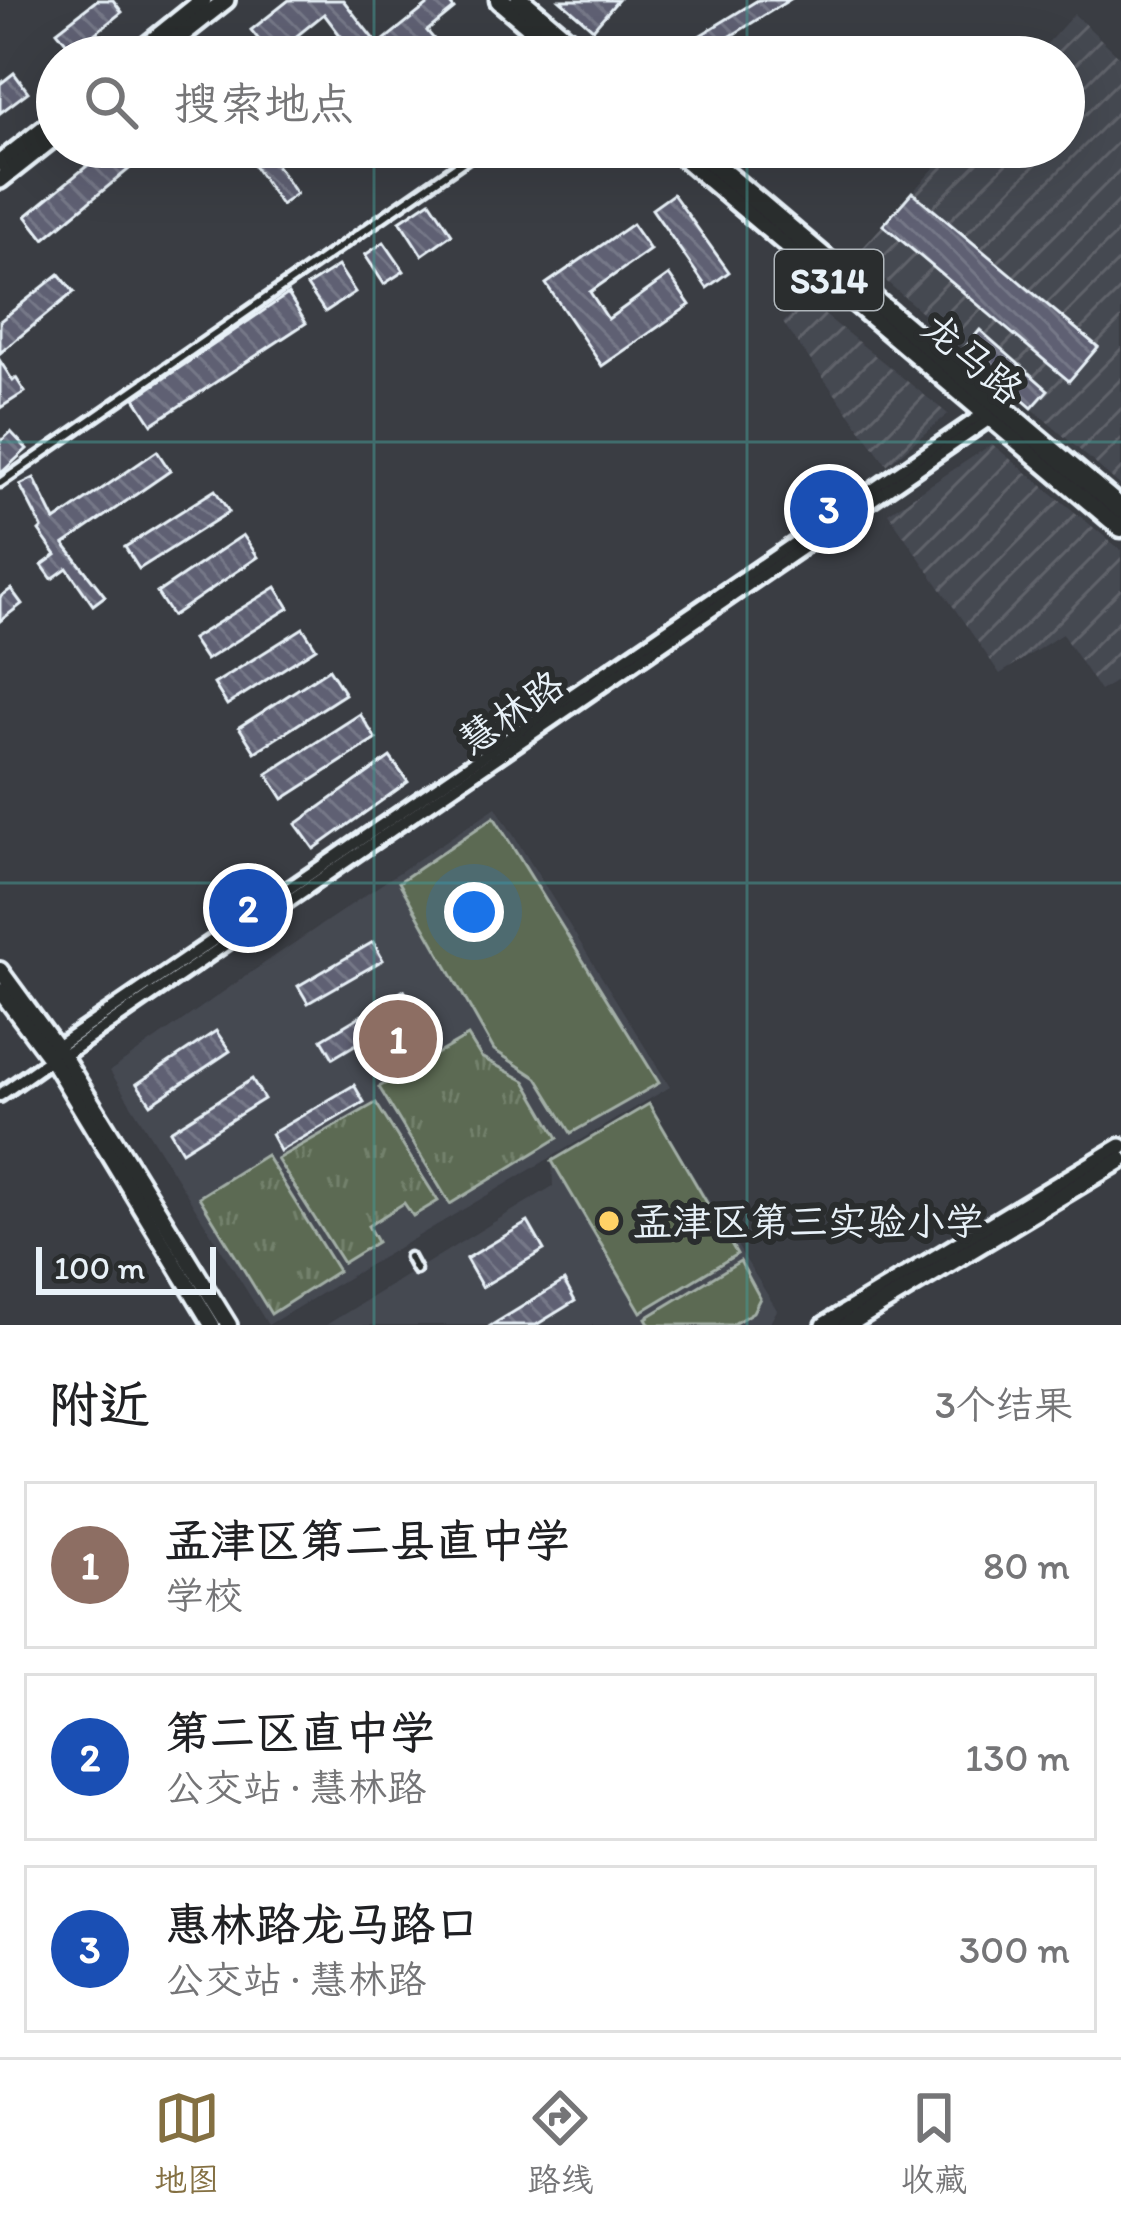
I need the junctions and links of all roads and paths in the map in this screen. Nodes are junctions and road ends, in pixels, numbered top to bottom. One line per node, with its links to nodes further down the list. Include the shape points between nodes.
1 (203, 0): 5 (main road)
2 (226, 0): 6 (main road)
3 (500, 0): 7 (main road)
4 (520, 0): 8 (main road)
5 (158, 36)
6 (181, 36)
7 (542, 36)
8 (562, 36)
9 (36, 135): 11 (main road)
10 (36, 151): 15 (main road)
11 (0, 163)
12 (454, 168): 17 (lane)
13 (699, 168): 16 (main road, 龙马路 / S314)
14 (717, 168): 16 (main road, 龙马路 / S314)
15 (0, 180)
16 (994, 411): 18 (main road, 龙马路 / S314); 19 (main road, 龙马路 / S314); 22 (street, 慧林路)
17 (0, 483)
18 (1121, 509)
19 (1121, 527)
20 (0, 970): 22 (street)
21 (0, 991): 22 (street)
22 (57, 1054): 23 (street, 慧林路); 28 (street); 29 (street)
23 (0, 1095)
24 (1121, 1148): 30 (main road)
25 (1121, 1160): 31 (main road)
26 (409, 1257): 27 (lane)
27 (416, 1270)
28 (212, 1325)
29 (229, 1325)
30 (825, 1325)
31 (848, 1325)

